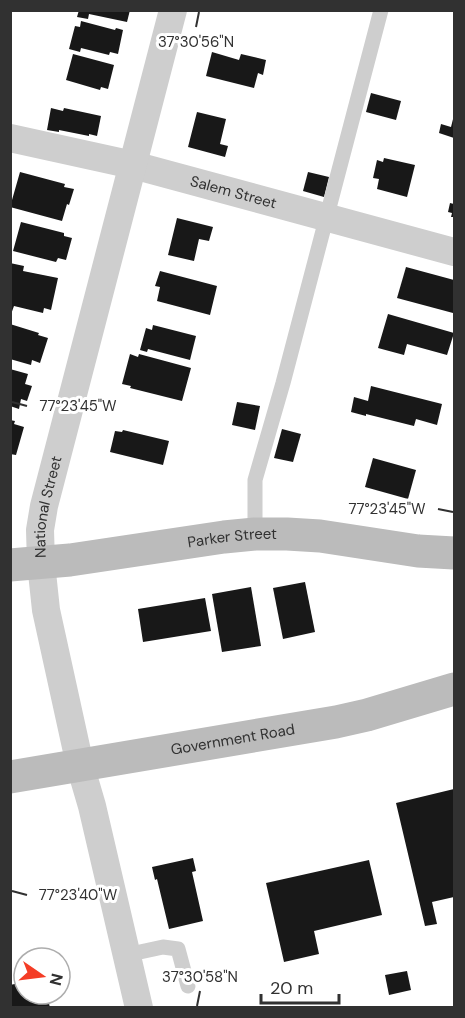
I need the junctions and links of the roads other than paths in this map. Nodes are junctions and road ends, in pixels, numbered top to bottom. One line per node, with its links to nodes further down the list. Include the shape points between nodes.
1 (173, 10): 4 (street, National Street)
2 (381, 10): 5 (lane)
3 (10, 138): 4 (street, Salem Street)
4 (133, 165): 5 (street, Salem Street); 9 (street, National Street, via 40,530)
5 (326, 217): 6 (street, Salem Street); 7 (lane, via 255,480)
6 (454, 252)
7 (255, 534): 8 (main road, Parker Street, via 320,536); 9 (main road, Parker Street)
8 (454, 553)
9 (26, 564): 11 (street, National Street, via 46,610)
10 (454, 688): 11 (main road, Government Road, via 336,722)
11 (80, 765): 12 (main road, Government Road); 13 (street, National Street)
12 (10, 777)
13 (126, 955): 14 (lane, via 163,947 178,949); 15 (street, National Street)
14 (188, 986)
15 (139, 1008)

